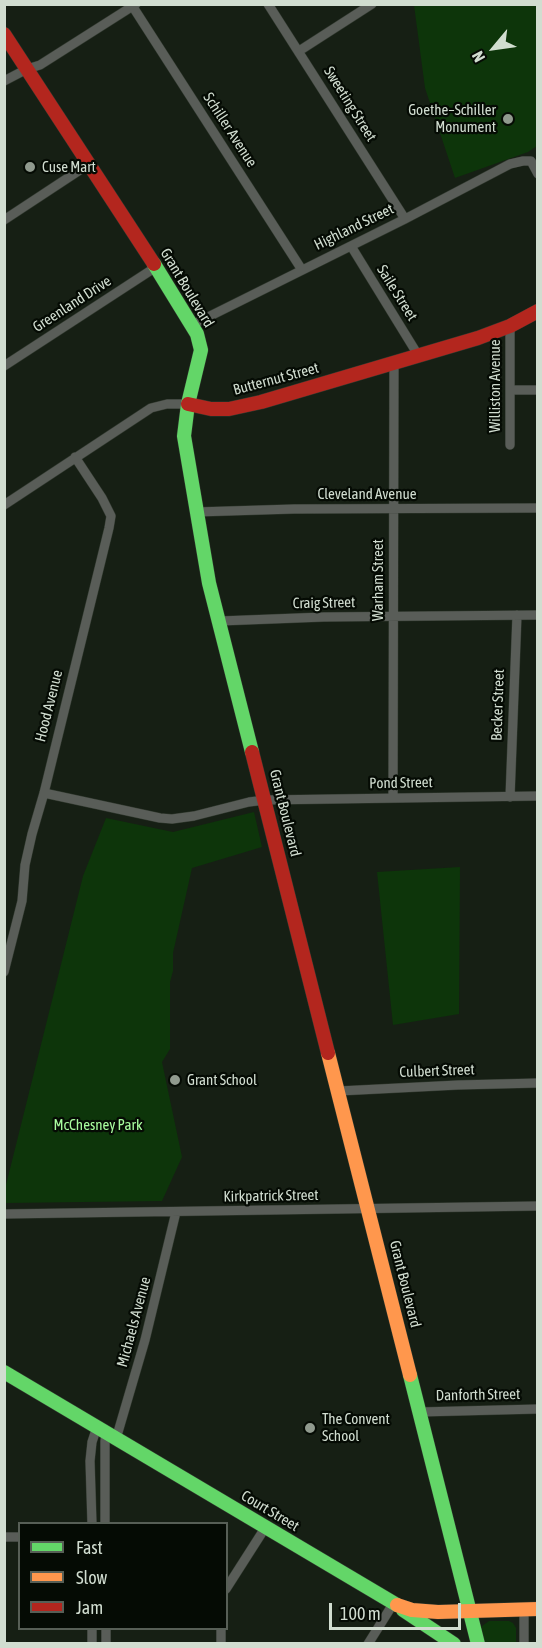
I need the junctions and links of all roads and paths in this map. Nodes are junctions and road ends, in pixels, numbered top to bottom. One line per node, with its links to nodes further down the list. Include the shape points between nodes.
1 (268, 4): 5 (street, Sweeting Street)
2 (372, 4): 5 (street)
3 (134, 6): 6 (street, via 40,65); 14 (street, Schiller Avenue)
4 (4, 34): 6 (street, Grant Boulevard)
5 (299, 51): 10 (street, Sweeting Street)
6 (27, 69): 7 (street); 8 (street, Grant Boulevard)
7 (4, 81)
8 (89, 164): 11 (street); 13 (street, Grant Boulevard)
9 (537, 174): 10 (street, Highland Street, via 531,161 523,161)
10 (405, 219): 12 (street, Highland Street)
11 (4, 220)
12 (351, 246): 14 (street, Highland Street); 18 (street, Saile Street)
13 (156, 267): 16 (street, Grant Boulevard); 20 (street, Greenland Drive)
14 (302, 270): 16 (street, Highland Street)
15 (537, 311): 17 (street, Butternut Street)
16 (192, 325): 23 (street, Grant Boulevard, via 201,350)
17 (510, 326): 18 (street, Butternut Street); 21 (street, Williston Avenue)
18 (418, 355): 19 (street, Butternut Street)
19 (394, 362): 23 (street, Butternut Street, via 244,406 211,409); 28 (street, Warham Street)
20 (4, 366)
21 (510, 390): 22 (street); 24 (street, Williston Avenue)
22 (537, 390)
23 (188, 404): 25 (street, Butternut Street, via 151,408); 29 (street, Grant Boulevard, via 184,447)
24 (510, 445)
25 (75, 457): 26 (street, Butternut Street); 34 (street, Hood Avenue, via 111,516)
26 (4, 505)
27 (537, 508): 28 (street, Cleveland Avenue)
28 (393, 509): 29 (street, Cleveland Avenue); 32 (street, Warham Street)
29 (196, 512): 33 (street, Grant Boulevard)
30 (517, 615): 31 (street, Craig Street); 32 (street, Craig Street); 36 (street, Becker Street)
31 (537, 615)
32 (393, 616): 33 (street, Craig Street); 37 (street, Warham Street)
33 (220, 621): 38 (street, Grant Boulevard)
34 (44, 793): 38 (street, Pond Street, via 160,819 194,816); 39 (street, Hood Avenue)
35 (537, 796): 36 (street, Pond Street)
36 (510, 797): 37 (street, Pond Street)
37 (393, 798): 38 (street, Pond Street)
38 (265, 800): 41 (street, Grant Boulevard)
39 (4, 972)
40 (537, 1083): 41 (street, Culbert Street)
41 (339, 1091): 43 (street, Grant Boulevard)
42 (537, 1206): 43 (street, Kirkpatrick Street)
43 (369, 1209): 44 (street, Kirkpatrick Street); 48 (street, Grant Boulevard)
44 (177, 1212): 45 (street, Kirkpatrick Street); 49 (street, Michaels Avenue, via 145,1340)
45 (4, 1214)
46 (4, 1372): 49 (street, Court Street)
47 (537, 1409): 48 (street, Danforth Street)
48 (420, 1412): 55 (street, Grant Boulevard)
49 (106, 1433): 50 (street, via 92,1442); 51 (street); 52 (street, Court Street)
50 (92, 1522)
51 (105, 1522)
52 (265, 1528): 53 (street); 54 (street, Court Street)
53 (228, 1586)
54 (397, 1606): 55 (street, Court Street, via 438,1612); 57 (street); 58 (street)
55 (469, 1610): 56 (street, Court Street); 59 (street, Grant Boulevard)
56 (531, 1610): 60 (street)
57 (368, 1644)
58 (454, 1644)
59 (477, 1644)
60 (524, 1644)

